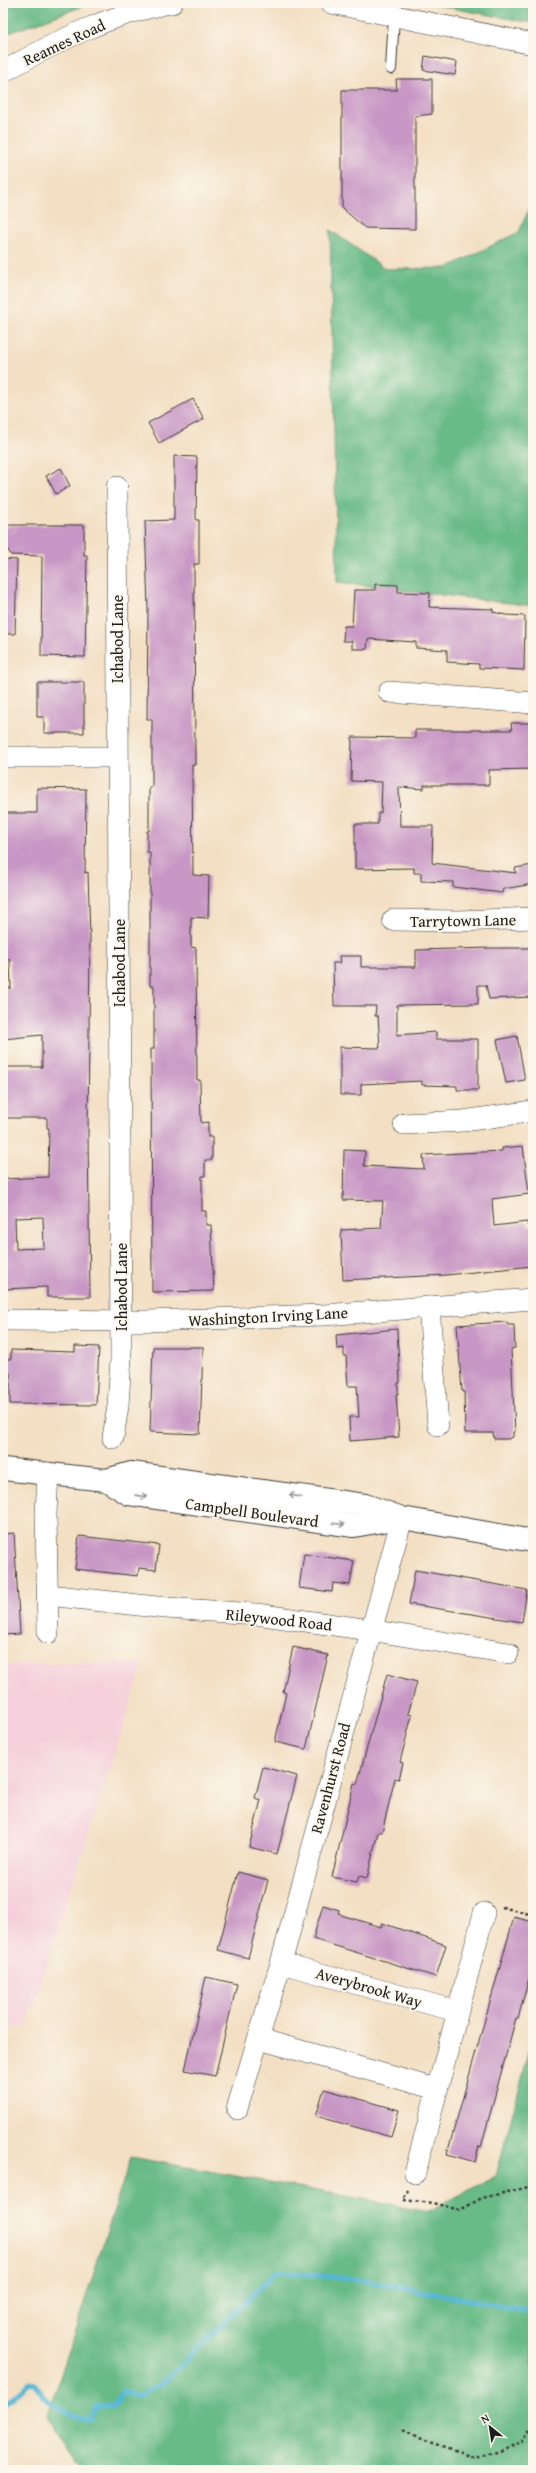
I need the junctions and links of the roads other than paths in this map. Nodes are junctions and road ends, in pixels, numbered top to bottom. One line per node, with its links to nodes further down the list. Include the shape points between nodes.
1 (172, 3): 6 (street, Reames Road, via 151,6 88,29 48,46)
2 (331, 3): 3 (street)
3 (394, 16): 4 (street); 5 (lane)
4 (533, 44)
5 (391, 69)
6 (3, 72)
7 (116, 487): 11 (street, Ichabod Lane)
8 (389, 692): 9 (street)
9 (533, 703)
10 (3, 757): 11 (street)
11 (117, 757): 19 (street, Ichabod Lane)
12 (533, 918): 13 (street, Tarrytown Lane, via 459,922)
13 (393, 920)
14 (533, 1111): 15 (street, via 463,1121)
15 (404, 1124)
16 (533, 1299): 17 (street, Washington Irving Lane)
17 (429, 1307): 19 (street, Washington Irving Lane, via 324,1315); 20 (street)
18 (3, 1320): 19 (street, Washington Irving Lane)
19 (121, 1320): 21 (street, Ichabod Lane, via 120,1390)
20 (438, 1425)
21 (113, 1438)
22 (3, 1469): 23 (street, Campbell Boulevard)
23 (48, 1473): 24 (street, Campbell Boulevard, via 106,1480 131,1473 365,1505); 26 (street)
24 (402, 1518): 25 (street, Campbell Boulevard); 27 (street, Ravenhurst Road)
25 (533, 1541)
26 (48, 1595): 27 (street, Rileywood Road, via 166,1608 256,1614); 28 (street)
27 (370, 1630): 29 (street, Rileywood Road); 31 (street, Ravenhurst Road)
28 (48, 1633)
29 (508, 1653)
30 (484, 1913): 32 (street)
31 (281, 1963): 32 (street, Averybrook Way); 33 (street, Ravenhurst Road)
32 (456, 2012): 34 (street)
33 (259, 2039): 34 (street); 35 (street, Ravenhurst Road)
34 (436, 2089): 36 (street)
35 (237, 2109)
36 (415, 2173)

